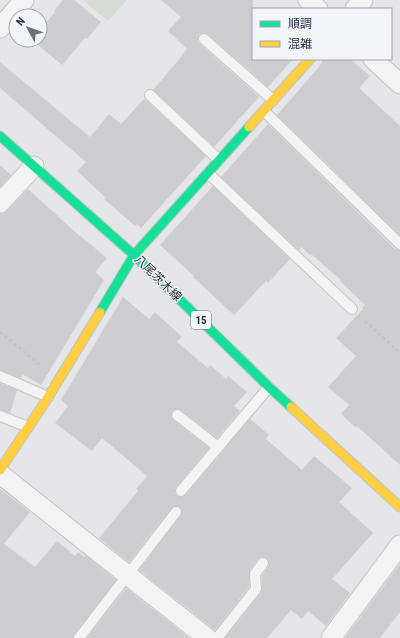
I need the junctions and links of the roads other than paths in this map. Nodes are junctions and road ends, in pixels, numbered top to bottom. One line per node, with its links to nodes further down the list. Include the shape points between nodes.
1 (24, 0): 6 (street)
2 (308, 0): 4 (street)
3 (363, 0): 5 (street)
4 (317, 8)
5 (356, 8)
6 (0, 28)
7 (204, 39): 12 (lane)
8 (309, 60): 12 (main road)
9 (374, 60): 10 (street)
10 (400, 84)
11 (150, 95): 15 (lane)
12 (273, 100): 13 (main road)
13 (264, 111): 15 (main road); 19 (lane)
14 (0, 136): 16 (main road, 八尾茨木線 / 15)
15 (219, 160): 17 (main road)
16 (34, 166): 18 (street); 20 (main road, 八尾茨木線 / 15)
17 (208, 173): 20 (main road); 21 (lane)
18 (0, 204)
19 (400, 244)
20 (134, 255): 23 (main road, 八尾茨木線 / 15); 24 (main road)
21 (352, 308)
22 (0, 376): 24 (lane)
23 (269, 387): 28 (lane); 32 (main road, 八尾茨木線 / 15)
24 (48, 397): 27 (main road)
25 (177, 415): 28 (lane)
26 (0, 416): 27 (lane)
27 (28, 427): 29 (main road)
28 (218, 447): 31 (lane)
29 (0, 470)
30 (0, 474): 36 (street)
31 (181, 491)
32 (400, 507)
33 (176, 512): 36 (lane)
34 (400, 545): 40 (street)
35 (263, 563): 39 (lane, via 255,574 256,589)
36 (128, 575): 37 (lane); 38 (street)
37 (79, 638)
38 (208, 638)
39 (218, 638)
40 (330, 638)

